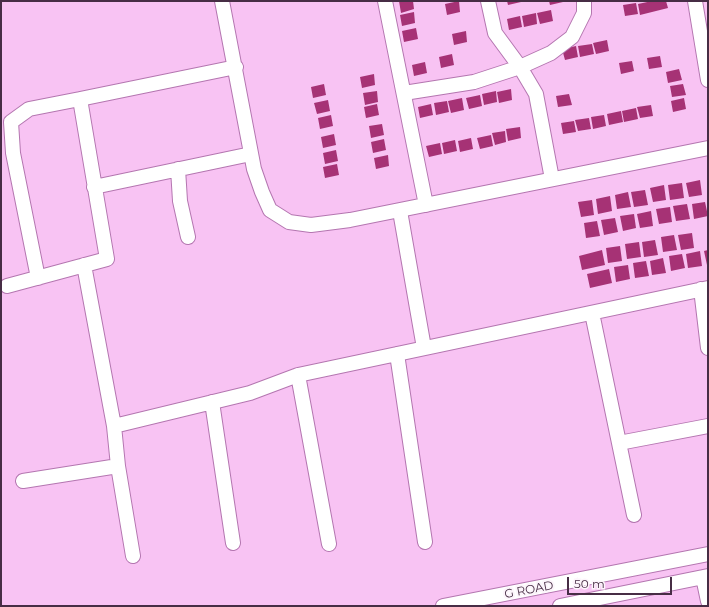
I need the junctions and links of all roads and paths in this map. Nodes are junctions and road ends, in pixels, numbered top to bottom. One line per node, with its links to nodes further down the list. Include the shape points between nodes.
1 (222, 1): 6 (street)
2 (385, 1): 9 (street)
3 (488, 1): 7 (street, via 495,32)
4 (584, 1): 7 (street, via 584,13 572,37 551,53)
5 (695, 1): 8 (street)
6 (236, 67): 10 (street); 12 (street)
7 (520, 67): 9 (street, via 474,82); 14 (street, via 536,94)
8 (708, 80)
9 (404, 93): 16 (street)
10 (80, 99): 15 (street); 20 (street, via 29,109 11,122 13,153)
11 (708, 148): 14 (street)
12 (252, 154): 13 (street); 17 (street, via 254,169 270,210 289,222 311,225)
13 (178, 169): 15 (street); 18 (street, via 180,201)
14 (552, 179): 16 (street)
15 (94, 187): 19 (street, via 107,259)
16 (426, 205): 17 (street)
17 (400, 211): 24 (street)
18 (188, 237)
19 (84, 265): 20 (street); 29 (street)
20 (38, 278): 21 (street)
21 (7, 286)
22 (705, 289): 23 (street); 25 (street)
23 (592, 312): 24 (street); 31 (street)
24 (424, 348): 26 (street)
25 (708, 348)
26 (397, 354): 27 (street); 35 (street)
27 (298, 375): 28 (street, via 250,393); 37 (street)
28 (212, 402): 29 (street); 36 (street)
29 (114, 426): 32 (street)
30 (708, 426): 31 (street)
31 (619, 443): 34 (street)
32 (118, 466): 33 (street); 39 (street)
33 (23, 481)
34 (634, 515)
35 (425, 542)
36 (233, 543)
37 (329, 544)
38 (708, 554): 42 (street, G ROAD)
39 (134, 556)
40 (705, 576): 41 (street); 43 (street, G ROAD)
41 (708, 601)
42 (443, 606)
43 (560, 606)

